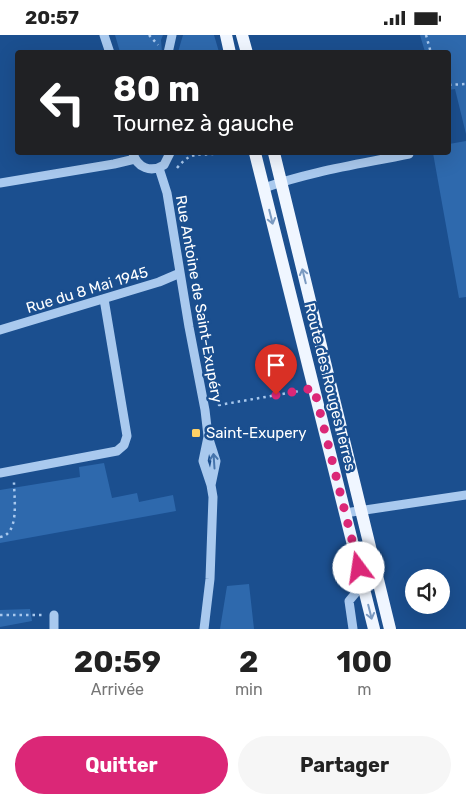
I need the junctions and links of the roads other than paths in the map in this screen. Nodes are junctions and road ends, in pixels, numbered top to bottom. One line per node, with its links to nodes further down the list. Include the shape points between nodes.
1 (104, 35): 5 (street)
2 (172, 35): 6 (street)
3 (226, 35): 7 (main road)
4 (242, 35): 8 (main road)
5 (109, 50)
6 (165, 50)
7 (229, 50)
8 (246, 50)
9 (169, 155): 14 (street)
10 (256, 155): 17 (main road, Route des Rouges Terres)
11 (274, 155): 15 (main road, Route des Rouges Terres)
12 (409, 155): 15 (street)
13 (134, 156): 14 (street, via 143,167); 16 (street, via 114,164)
14 (159, 168): 18 (street, Rue Antoine de Saint-Exupéry, via 167,193)
15 (281, 181): 17 (street); 23 (main road, Route des Rouges Terres, one-way to 15)
16 (0, 183)
17 (264, 188): 24 (main road, Route des Rouges Terres, one-way to 24)
18 (180, 273): 19 (street, Rue du 8 Mai 1945, via 159,283); 29 (street, Rue Antoine de Saint-Exupéry, via 208,437 216,461 211,485 210,579)
19 (104, 299): 20 (street, Rue du 8 Mai 1945); 21 (street, via 127,436 124,445 117,451)
20 (0, 330)
21 (0, 473)
22 (466, 495): 23 (street)
23 (361, 510): 24 (street); 25 (main road, Route des Rouges Terres)
24 (345, 513): 26 (main road, Route des Rouges Terres)
25 (378, 580): 26 (street); 32 (main road, Route des Rouges Terres)
26 (363, 584): 30 (street, via 348,601); 31 (main road, Route des Rouges Terres, one-way to 31)
27 (54, 615): 28 (street)
28 (54, 629)
29 (204, 629)
30 (353, 629)
31 (374, 629)
32 (390, 629)

